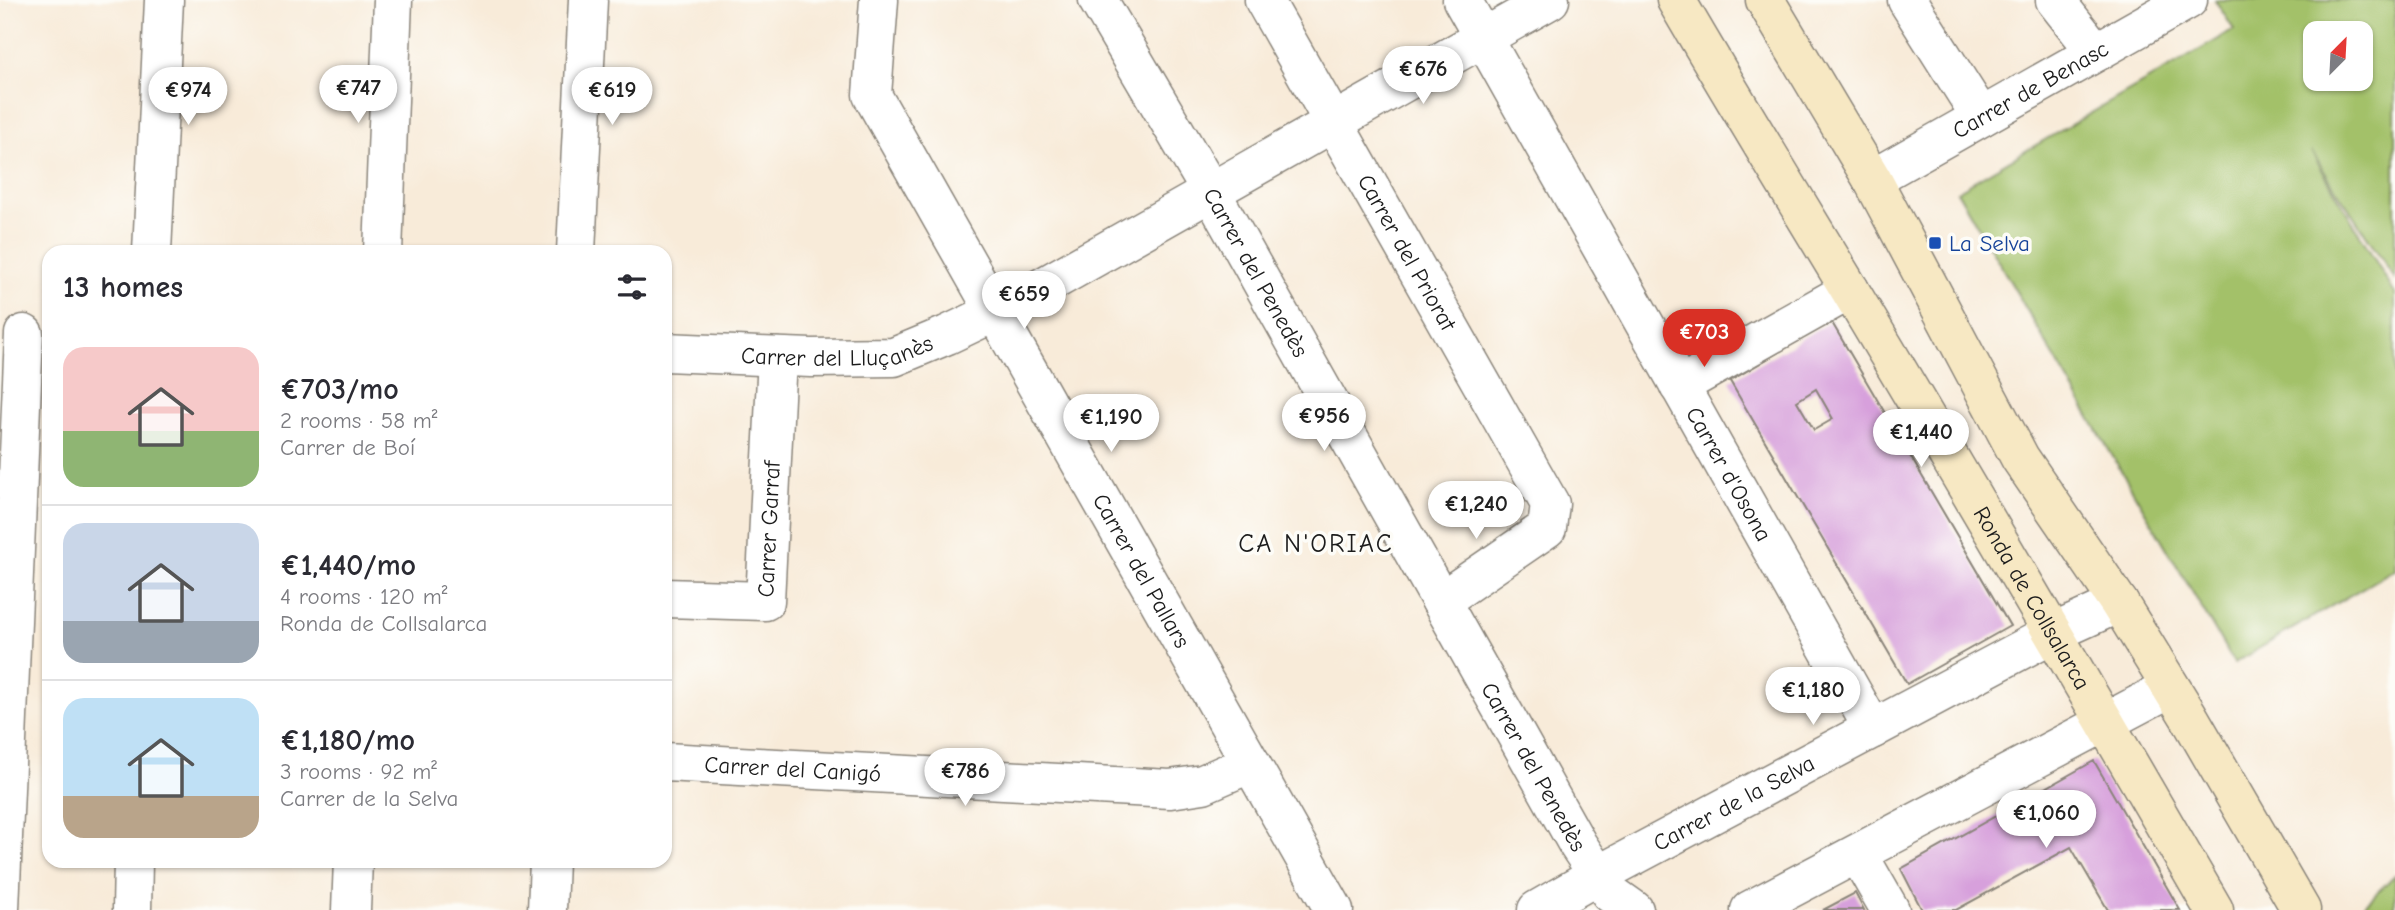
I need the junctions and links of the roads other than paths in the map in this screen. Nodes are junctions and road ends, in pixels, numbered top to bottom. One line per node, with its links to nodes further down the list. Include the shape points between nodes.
1 (164, 0): 20 (street)
2 (393, 0): 21 (street)
3 (588, 0): 22 (street)
4 (879, 0): 24 (street, Carrer del Pallars, via 872,95)
5 (1098, 0): 19 (street, Carrer del Penedès)
6 (1264, 0): 17 (street, Carrer del Priorat)
7 (1462, 0): 14 (street, Carrer d'Osona)
8 (1550, 0): 14 (street, Carrer del Lluçanès)
9 (1676, 0): 23 (street, Ronda de Collsalarca)
10 (1765, 0): 18 (street)
11 (1907, 0): 16 (street)
12 (2055, 0): 15 (street)
13 (2188, 0): 15 (street, Carrer de Benasc)
14 (1484, 38): 17 (street, Carrer del Lluçanès); 28 (street, Carrer d'Osona)
15 (2096, 52): 16 (street, Carrer de Benasc)
16 (1981, 117): 18 (street, Carrer de Benasc)
17 (1334, 122): 19 (street, Carrer del Lluçanès); 30 (street, Carrer del Priorat, via 1550,504 1547,528)
18 (1872, 179): 31 (street, via 2020,458)
19 (1211, 192): 24 (street, Carrer del Lluçanès); 30 (street, Carrer del Penedès)
20 (152, 245)
21 (383, 245)
22 (576, 245)
23 (1850, 290): 28 (street); 32 (street, Ronda de Collsalarca)
24 (996, 311): 27 (street, Carrer del Lluçanès, via 894,357); 37 (street, Carrer del Pallars)
25 (24, 334): 43 (street)
26 (672, 352): 27 (street, Carrer del Lluçanès)
27 (777, 357): 29 (street, Carrer Garraf, via 765,601)
28 (1679, 386): 35 (street, Carrer d'Osona)
29 (672, 598)
30 (1441, 601): 42 (street, Carrer del Penedès)
31 (2119, 603): 32 (street, Carrer de la Selva); 33 (street)
32 (2053, 633): 34 (street, Ronda de Collsalarca); 35 (street, Carrer de la Selva)
33 (2171, 688): 34 (street); 53 (street)
34 (2106, 723): 38 (street); 52 (street, Ronda de Collsalarca)
35 (1873, 729): 42 (street, Carrer de la Selva)
36 (672, 762): 37 (street, Carrer del Canigó, via 1170,789 1203,783)
37 (1251, 763): 47 (street, Carrer del Pallars)
38 (1858, 854): 50 (street); 51 (street)
39 (133, 868): 44 (street)
40 (353, 868): 45 (street)
41 (549, 868): 46 (street)
42 (1598, 876): 48 (street, Carrer de la Selva); 49 (street, Carrer del Penedès, via 1610,893)
43 (0, 909)
44 (132, 910)
45 (351, 910)
46 (547, 910)
47 (1334, 910)
48 (1537, 910)
49 (1634, 910)
50 (1750, 910)
51 (1890, 910)
52 (2214, 910)
53 (2301, 910)

